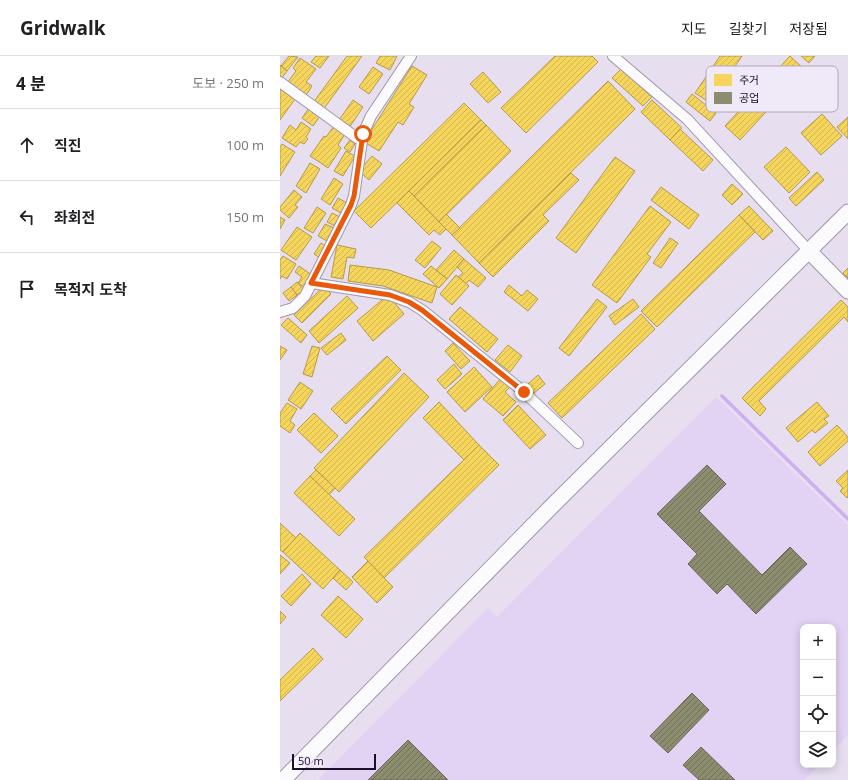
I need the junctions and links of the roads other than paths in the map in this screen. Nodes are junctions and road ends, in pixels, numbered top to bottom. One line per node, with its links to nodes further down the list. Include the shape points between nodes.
1 (411, 56): 4 (street, via 371,116)
2 (613, 56): 6 (street, via 687,119)
3 (280, 82): 4 (street, via 357,138)
4 (363, 134): 7 (street, via 351,205)
5 (848, 212): 6 (main road)
6 (809, 251): 8 (main road); 11 (main road)
7 (311, 283): 9 (street, via 305,296 293,308); 10 (street, via 390,295 409,302 524,392)
8 (848, 291)
9 (280, 312)
10 (578, 443)
11 (283, 780)

